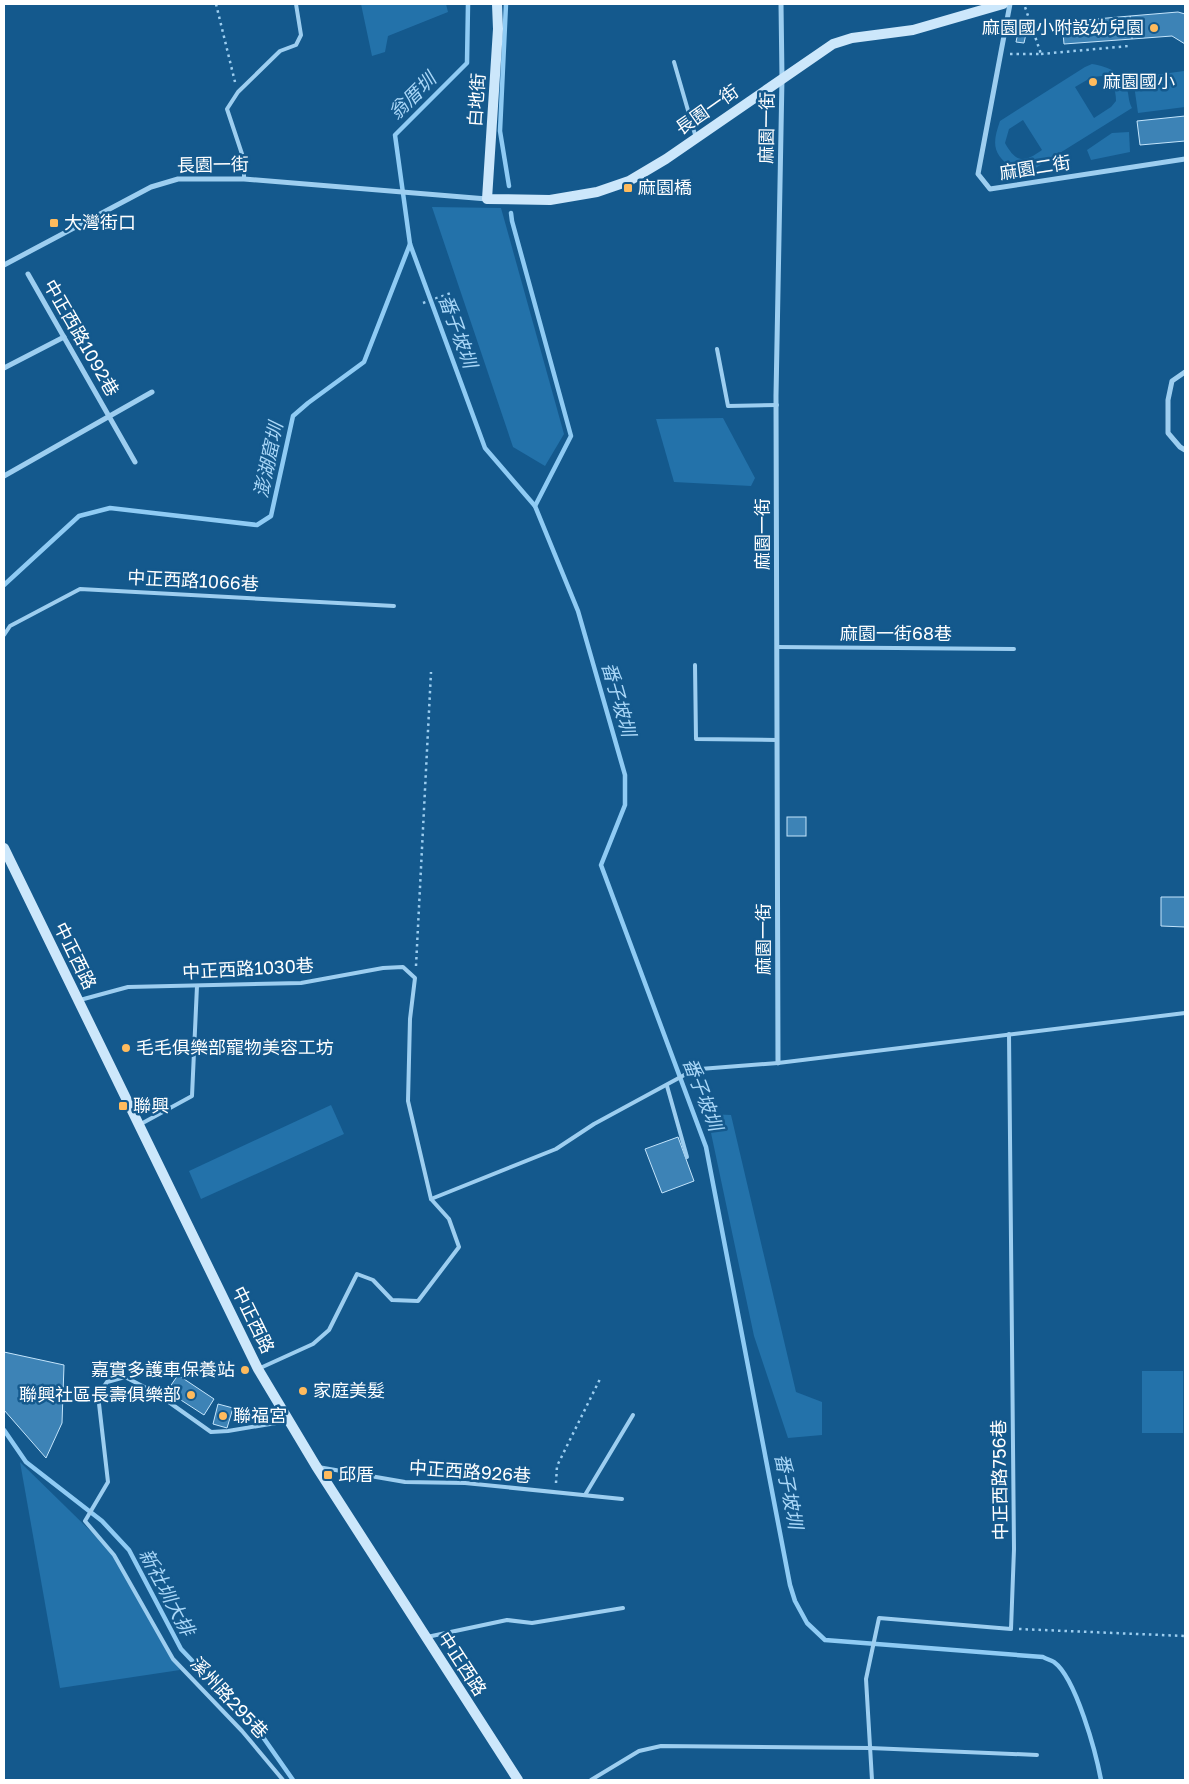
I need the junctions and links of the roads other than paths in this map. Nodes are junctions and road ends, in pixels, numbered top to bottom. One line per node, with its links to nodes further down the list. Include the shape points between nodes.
1 (296, 4): 10 (lane, via 301,35 296,45 280,51 238,92 227,109 244,160)
2 (497, 4): 11 (main road, 白地街)
3 (782, 4): 7 (street, 麻園一街)
4 (1003, 4): 7 (main road, 長園一街, via 913,30 852,38 833,44)
5 (1010, 4): 9 (street, 麻園二街, via 978,174 990,189)
6 (674, 62): 8 (lane)
7 (782, 78): 8 (main road, 長園一街); 19 (street, 麻園一街)
8 (696, 138): 11 (main road, 長園一街, via 628,181 597,192 550,200)
9 (1185, 159)
10 (244, 179): 11 (street, 長園一街); 12 (street, 長園一街, via 178,179 151,187)
11 (487, 199)
12 (4, 265)
13 (28, 274): 14 (street, 中正西路1092巷)
14 (64, 337): 16 (street); 20 (street, 中正西路1092巷)
15 (717, 348): 19 (lane, via 728,406)
16 (4, 368)
17 (1185, 372): 21 (street, via 1172,380 1168,400 1168,433)
18 (152, 392): 20 (street, 中正西路1092巷)
19 (776, 405): 26 (street, 麻園一街)
20 (110, 416): 22 (street); 23 (street, 中正西路1092巷)
21 (1185, 450)
22 (136, 462)
23 (4, 476)
24 (394, 606): 25 (lane, 中正西路1066巷, via 80,589 10,626)
25 (4, 635)
26 (777, 647): 27 (lane, 麻園一街68巷); 29 (street, 麻園一街)
27 (1014, 649)
28 (695, 665): 29 (lane, via 696,739)
29 (777, 740): 35 (street, 麻園一街)
30 (4, 848): 32 (main road, 中正西路)
31 (197, 986): 32 (lane, 中正西路1030巷, via 128,987); 37 (lane, via 192,1096); 39 (lane, 中正西路1030巷, via 301,983 383,968 404,968 415,978 410,1018 408,1101)
32 (78, 1000): 37 (main road, 中正西路)
33 (1185, 1012): 34 (lane)
34 (1009, 1034): 35 (lane); 48 (lane, 中正西路756巷, via 1014,1539 1011,1629 879,1618 866,1679)
35 (778, 1063): 36 (lane, via 700,1068)
36 (667, 1086): 38 (lane); 39 (lane, via 594,1124 556,1149)
37 (139, 1125): 40 (main road, 中正西路)
38 (687, 1156)
39 (431, 1199): 40 (lane, via 449,1220 459,1246 418,1301 392,1300 373,1280 357,1274 329,1330 313,1344)
40 (258, 1368): 42 (main road, 中正西路)
41 (633, 1415): 44 (lane)
42 (289, 1420): 43 (main road, 中正西路); 50 (lane, 溪州路295巷, via 211,1432 156,1392 125,1377 107,1382 98,1395 108,1482 85,1521 114,1555 174,1658)
43 (316, 1466): 44 (lane, 中正西路926巷, via 405,1482 465,1483); 47 (main road, 中正西路)
44 (585, 1495): 45 (lane, 中正西路926巷)
45 (622, 1499)
46 (624, 1608): 47 (lane, via 532,1622 507,1620)
47 (425, 1637): 51 (main road, 中正西路)
48 (870, 1748): 49 (lane); 52 (lane, via 660,1746 639,1751); 53 (lane)
49 (1036, 1755)
50 (283, 1780)
51 (518, 1780)
52 (591, 1780)
53 (872, 1780)

